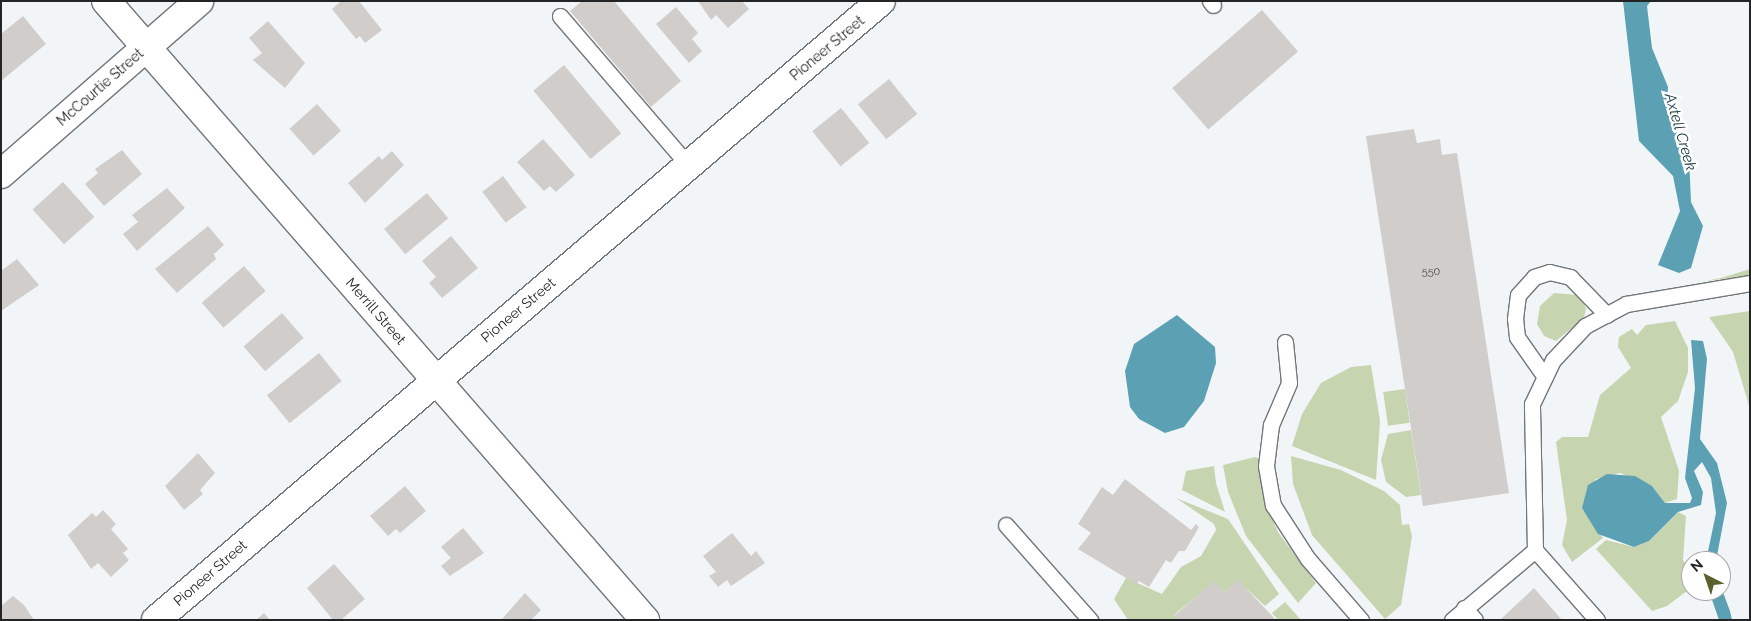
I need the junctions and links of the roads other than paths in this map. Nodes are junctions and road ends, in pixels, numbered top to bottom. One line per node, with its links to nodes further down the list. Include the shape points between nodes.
1 (106, 1): 5 (street, Merrill Street)
2 (199, 1): 5 (street, McCourtie Street)
3 (881, 1): 6 (street, Pioneer Street)
4 (560, 16): 6 (lane)
5 (146, 47): 7 (street, McCourtie Street); 12 (street, Merrill Street)
6 (688, 165): 12 (street, Pioneer Street)
7 (1, 174)
8 (1750, 283): 9 (lane, via 1626,304)
9 (1607, 314): 11 (lane, via 1585,326 1553,360); 11 (lane, via 1570,277 1550,272 1534,278 1518,295 1517,337)
10 (1285, 342): 19 (lane, via 1289,383 1271,425 1266,466 1273,506 1308,559)
11 (1545, 377): 14 (lane, via 1532,404)
12 (436, 380): 16 (street, Pioneer Street); 17 (street, Merrill Street)
13 (1006, 525): 18 (lane)
14 (1535, 550): 15 (lane); 22 (lane)
15 (1464, 608): 20 (lane); 21 (lane)
16 (156, 620)
17 (645, 620)
18 (1090, 620)
19 (1361, 620)
20 (1452, 620)
21 (1475, 620)
22 (1597, 620)

